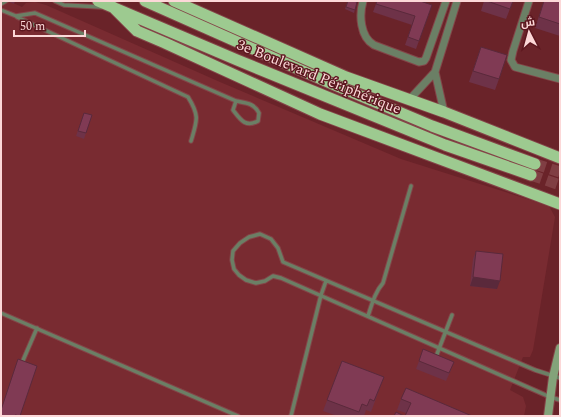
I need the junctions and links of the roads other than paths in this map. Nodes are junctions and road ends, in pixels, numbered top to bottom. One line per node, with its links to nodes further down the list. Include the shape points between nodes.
1 (6, 1): 10 (lane)
2 (55, 1): 11 (lane, via 64,4)
3 (98, 1): 11 (highway, 3e Boulevard Périphérique)
4 (145, 1): 21 (highway, via 432,126)
5 (174, 1): 16 (highway, via 346,77)
6 (363, 1): 7 (street, via 361,18 369,42 419,62 426,58)
7 (446, 1)
8 (457, 1): 14 (street)
9 (529, 1): 15 (street, via 511,60 515,67)
10 (1, 4)
11 (112, 7): 22 (highway, 3e Boulevard Périphérique, via 445,145); 24 (highway, via 137,31 320,114)
12 (1, 10): 13 (lane)
13 (16, 16): 17 (lane, via 35,13); 19 (lane, via 188,97 197,118)
14 (434, 72): 16 (street); 18 (street)
15 (560, 79)
16 (409, 100): 18 (highway)
17 (236, 101): 17 (lane, via 257,108 258,121 253,124 241,121 233,110)
18 (444, 112): 20 (highway)
19 (191, 141)
20 (560, 158)
21 (535, 164)
22 (531, 175)
23 (411, 186): 27 (lane, via 383,283)
24 (560, 204)
25 (326, 281): 26 (lane); 26 (lane, via 283,262 272,239 260,234 240,242 233,252 234,269 246,280 256,283 273,276); 27 (lane)
26 (321, 295): 30 (lane); 41 (lane)
27 (373, 301): 30 (lane); 32 (lane)
28 (1, 312): 31 (lane)
29 (452, 315): 32 (lane)
30 (368, 316): 33 (lane)
31 (37, 328): 36 (lane); 40 (lane)
32 (446, 332): 33 (lane); 37 (lane)
33 (439, 348): 35 (lane); 38 (lane)
34 (560, 348): 37 (main road)
35 (436, 354)
36 (19, 369)
37 (557, 377): 38 (main road)
38 (550, 397): 39 (lane); 42 (main road)
39 (560, 400)
40 (238, 416)
41 (291, 416)
42 (548, 416)

